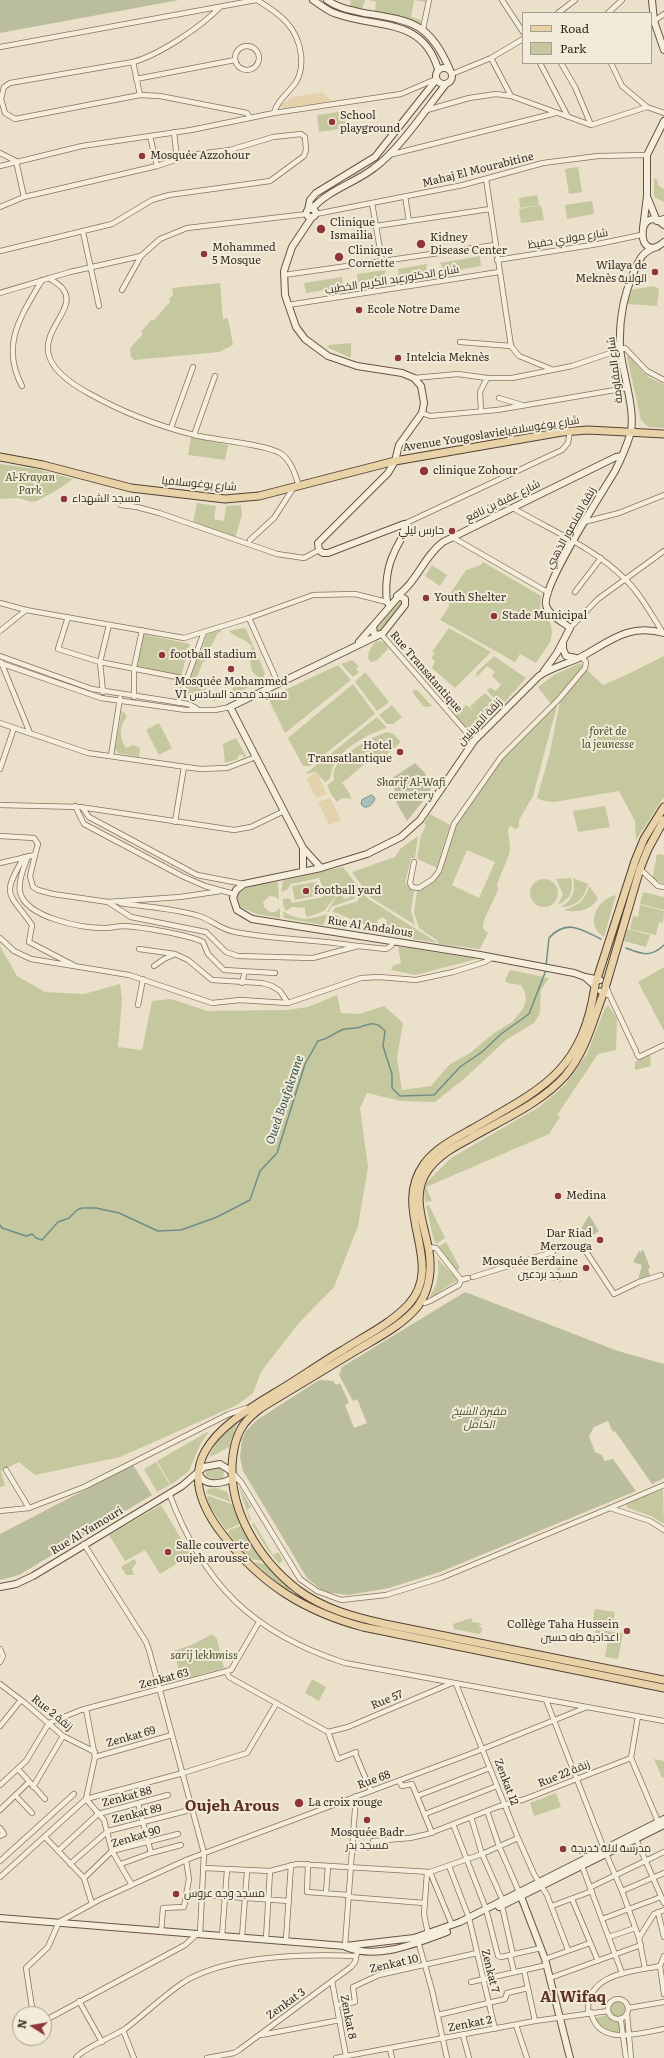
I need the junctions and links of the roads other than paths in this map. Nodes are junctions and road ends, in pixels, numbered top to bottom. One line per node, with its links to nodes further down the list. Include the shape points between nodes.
1 (256, 0): 10 (street); 37 (street, via 274,10 290,24 300,48 299,75 278,103)
2 (313, 0): 27 (main road, via 338,15 410,32 430,48)
3 (327, 0): 9 (main road)
4 (429, 0): 15 (street)
5 (502, 0): 16 (street)
6 (575, 0): 11 (street)
7 (622, 0): 12 (street)
8 (652, 0): 14 (main road)
9 (335, 3): 15 (main road, via 352,10 402,19)
10 (220, 7): 19 (street); 23 (street, via 209,19 189,32 147,57)
11 (559, 12)
12 (609, 12)
13 (664, 14): 14 (street)
14 (654, 21): 17 (main road)
15 (423, 30): 28 (main road, via 437,44)
16 (522, 30)
17 (662, 39): 20 (main road)
18 (522, 40): 21 (street)
19 (0, 47)
20 (664, 50)
21 (491, 58): 28 (street); 33 (street)
22 (235, 60): 22 (street, via 242,69 250,70 257,65 259,56 254,48 245,46 237,51); 29 (street)
23 (133, 62): 29 (street); 34 (street, via 10,84 2,91)
24 (541, 64): 40 (street)
25 (562, 64): 43 (street)
26 (611, 64): 35 (street, via 622,86)
27 (438, 69): 28 (main road, via 443,67); 30 (main road, via 435,74)
28 (451, 72): 31 (main road, via 451,80)
29 (136, 79): 32 (street)
30 (436, 80): 31 (main road); 37 (street, via 401,94); 60 (main road, via 376,157 316,193 310,200)
31 (446, 84): 36 (main road)
32 (140, 95): 34 (street, via 14,119 5,113); 41 (street, via 160,96 247,113)
33 (511, 96): 36 (street, via 482,95); 38 (street)
34 (0, 103)
35 (647, 107): 39 (street); 43 (street)
36 (425, 110): 47 (main road)
37 (274, 113): 41 (street)
38 (556, 113): 40 (street); 47 (street)
39 (664, 113)
40 (568, 117): 43 (street)
41 (250, 118): 44 (street)
42 (664, 121): 48 (main road)
43 (592, 125)
44 (174, 132): 45 (street); 49 (street)
45 (150, 136): 50 (street, via 82,146); 52 (street)
46 (0, 153): 50 (street)
47 (388, 155): 60 (main road, via 368,173 322,200)
48 (647, 155): 53 (street, Mahaj El Mourabitine, via 560,160); 55 (main road)
49 (177, 159): 52 (street); 67 (street, via 236,149 268,138 301,134 305,137 304,156 270,180 169,195 147,203 112,224)
50 (16, 161): 51 (street); 56 (street)
51 (0, 166)
52 (157, 166): 56 (street)
53 (486, 179): 54 (street, Mahaj El Mourabitine); 59 (street)
54 (405, 196): 57 (street, Mahaj El Mourabitine); 62 (street)
55 (647, 196): 63 (main road); 66 (main road, شارع المقاومة)
56 (24, 197): 58 (street)
57 (372, 203): 60 (street, Mahaj El Mourabitine); 65 (street)
58 (0, 207)
59 (490, 209): 62 (street); 70 (street)
60 (311, 213): 73 (street, Mahaj El Mourabitine, via 187,228 160,239); 79 (main road, via 287,258)
61 (664, 219): 63 (main road)
62 (409, 221): 65 (street)
63 (657, 221): 64 (main road); 66 (main road, via 650,221)
64 (664, 225)
65 (376, 226): 76 (street)
66 (643, 228): 68 (main road, شارع المقاومة)
67 (82, 232): 72 (street); 77 (street)
68 (642, 236): 71 (main road, via 648,245); 74 (main road, شارع المقاومة); 75 (street, شارع مولاي حفيظ)
69 (664, 242): 71 (main road)
70 (495, 245): 75 (street); 76 (street, شارع الدكتورعبد الكريم الخطيب)
71 (657, 246): 74 (main road, via 647,250)
72 (0, 251)
73 (141, 256): 77 (street); 82 (street)
74 (639, 258): 88 (main road, شارع المقاومة, via 622,310)
75 (497, 260): 78 (street)
76 (382, 261): 79 (street, شارع الدكتورعبد الكريم الخطيب)
77 (91, 267): 80 (street); 85 (street)
78 (499, 272): 84 (street, شارع الدكتورعبد الكريم الخطيب); 87 (street)
79 (284, 275): 84 (main road)
80 (48, 278): 81 (street); 101 (street, via 63,289 66,297 63,311 49,339 49,358 53,366 88,394 112,406)
81 (42, 280): 83 (street); 95 (street, via 10,337 9,358)
82 (122, 290)
83 (0, 292)
84 (288, 305): 92 (main road, via 296,327 305,339 328,356 344,363 402,373)
85 (99, 306)
86 (460, 342): 87 (street)
87 (511, 346): 90 (street, via 519,356)
88 (620, 348): 90 (street, via 572,366); 94 (street, via 627,349 647,371); 96 (main road, شارع المقاومة)
89 (193, 367): 101 (street)
90 (553, 370): 93 (street, via 512,378)
91 (215, 376): 105 (street)
92 (414, 378): 93 (street, via 458,374); 100 (main road, via 421,386 423,394)
93 (487, 378): 99 (street, via 480,392)
94 (664, 380)
95 (22, 386)
96 (627, 388): 98 (street); 103 (main road, شارع المقاومة, via 632,419)
97 (499, 398): 98 (street)
98 (524, 406): 99 (street)
99 (481, 410): 100 (street, via 430,416)
100 (422, 413): 108 (main road, via 399,445)
101 (171, 428): 105 (street)
102 (570, 431): 103 (main road, Avenue Yougoslavieشارع يوغوسلافيا); 108 (main road, Avenue Yougoslavieشارع يوغوسلافيا); 114 (street, via 568,443 562,450)
103 (631, 433): 104 (main road); 106 (main road, زنقة المنصور الذهبي)
104 (664, 434)
105 (194, 435): 109 (street, via 280,453 292,467)
106 (622, 456): 112 (main road, شارع عقبة بن نافع); 113 (main road, زنقة المنصور الذهبي)
107 (0, 457): 109 (main road, شارع يوغوسلافيا, via 43,465 131,488 225,499 259,496)
108 (395, 461): 109 (main road, شارع يوغوسلافيا); 118 (main road, via 383,479 319,541)
109 (296, 487): 116 (street, via 274,518)
110 (664, 495): 113 (street)
111 (121, 505): 118 (street, via 137,507 277,554 304,558)
112 (513, 508): 115 (main road, شارع عقبة بن نافع); 117 (street)
113 (584, 522): 117 (main road, زنقة المنصور الذهبي)
114 (404, 524): 118 (main road, via 328,553); 128 (main road, via 404,533 388,571)
115 (452, 537): 122 (main road, شارع عقبة بن نافع, via 438,547); 124 (street)
116 (250, 540)
117 (572, 542): 120 (street); 124 (main road, زنقة المنصور الذهبي)
118 (319, 550)
119 (664, 551): 121 (street)
120 (601, 558): 121 (street); 123 (street)
121 (625, 579): 134 (street, via 594,602); 138 (street)
122 (410, 585): 125 (main road); 126 (main road)
123 (575, 592)
124 (548, 593): 134 (main road, via 548,610)
125 (397, 596): 126 (main road, via 403,596); 128 (main road)
126 (406, 602): 139 (main road)
127 (0, 603): 129 (street)
128 (388, 603): 131 (street, via 355,594 321,594 305,597); 133 (main road)
129 (26, 610): 130 (street); 136 (street)
130 (68, 617): 132 (street); 144 (street, via 58,649)
131 (249, 618): 137 (street); 151 (street)
132 (109, 625): 135 (street); 144 (street)
133 (373, 626): 139 (main road, via 373,632); 141 (main road)
134 (570, 628): 140 (main road)
135 (142, 630): 137 (street, via 184,638); 146 (street)
136 (0, 631)
137 (204, 632): 149 (street)
138 (663, 633): 143 (main road, زنقة المرينيين, via 632,631)
139 (380, 634): 141 (main road); 162 (street, Rue Transatantique)
140 (563, 640): 143 (main road, via 566,656); 148 (main road)
141 (355, 645): 151 (main road)
142 (0, 656): 145 (street); 147 (street)
143 (580, 657): 148 (main road, زنقة المرينيين, via 547,670); 180 (street, via 586,662 584,668 559,699 501,757 454,824 439,871 433,879 419,888 412,887 410,883)
144 (100, 662): 146 (street); 152 (street)
145 (1, 663): 150 (street); 161 (street)
146 (134, 668): 149 (street); 154 (street)
147 (56, 676): 150 (street); 152 (street)
148 (539, 676): 162 (main road, زنقة المرينيين)
149 (188, 679): 156 (street)
150 (53, 683): 155 (street, via 92,696)
151 (278, 683): 158 (main road)
152 (103, 692): 153 (street)
153 (121, 695): 154 (street); 155 (street)
154 (134, 696): 156 (street)
155 (120, 701): 157 (street); 163 (street)
156 (178, 703): 157 (street)
157 (187, 707): 158 (street, via 215,710)
158 (230, 707): 164 (main road)
159 (0, 723): 160 (street)
160 (14, 728): 161 (street); 166 (street)
161 (30, 733): 163 (street, via 80,750)
162 (474, 741): 183 (main road, زنقة المرينيين, via 420,820 410,830 367,854)
163 (111, 756): 165 (street)
164 (256, 757): 165 (street, via 222,769); 171 (main road)
165 (184, 767): 173 (street)
166 (0, 769)
167 (0, 805): 168 (street)
168 (75, 806): 169 (street); 176 (street, via 84,824)
169 (82, 807): 173 (street); 175 (street, via 89,817)
170 (664, 807): 182 (main road, via 644,838)
171 (284, 811): 173 (street, via 256,825 237,830); 177 (main road)
172 (664, 820): 182 (main road)
173 (175, 822)
174 (0, 836): 178 (street, via 34,838 38,844)
175 (134, 842): 176 (street); 185 (street, via 196,875)
176 (130, 848): 187 (street, via 182,876)
177 (303, 848): 183 (main road); 184 (main road)
178 (35, 855): 179 (street); 189 (street, via 30,882 38,890)
179 (26, 857): 181 (street); 194 (street, via 20,890 24,899 39,912 56,920 82,925 135,928 191,937); 200 (street, via 11,880 9,891 14,902 32,925 29,942)
180 (414, 862)
181 (0, 863)
182 (637, 867): 186 (street, via 658,886); 205 (main road); 205 (main road)
183 (321, 868): 184 (main road, زنقة المرينيين)
184 (303, 871): 185 (main road, زنقة المرينيين)
185 (244, 884): 188 (main road)
186 (664, 887)
187 (221, 891): 188 (street); 190 (street)
188 (234, 894): 193 (main road, Rue Al Andalous, via 233,902 237,910 252,919)
189 (108, 902): 190 (street); 191 (street, via 131,917)
190 (115, 902): 195 (street, via 199,916 228,931)
191 (206, 932): 194 (street); 195 (street, via 226,952 238,956 307,958)
192 (0, 938): 200 (street, via 21,956 31,960)
193 (394, 940): 195 (street, via 386,949); 198 (main road, Rue Al Andalous)
194 (203, 942): 201 (street, via 208,954 224,970)
195 (358, 946)
196 (139, 949): 197 (street)
197 (175, 954): 199 (street); 204 (street, via 188,960 212,980)
198 (492, 958): 205 (main road, Rue Al Andalous, via 556,969 586,977); 206 (street, via 453,972 416,980 379,976 361,978)
199 (154, 966)
200 (79, 968): 203 (street)
201 (245, 972): 202 (street); 204 (street)
202 (275, 972)
203 (143, 979): 206 (street, via 212,1003 240,1000); 207 (street)
204 (242, 983): 206 (street, via 272,986 280,991)
205 (601, 987): 208 (street, via 637,1054); 209 (main road, via 586,1044 558,1083 541,1097 449,1150 428,1170 422,1182 419,1198); 212 (main road, via 581,1036 557,1074 536,1092 441,1148 430,1157 419,1172 413,1188 412,1205)
206 (288, 1003)
207 (138, 1005)
208 (664, 1045)
209 (426, 1237): 210 (main road); 211 (street)
210 (428, 1247): 211 (street); 212 (main road); 216 (main road, via 431,1271 428,1286)
211 (436, 1248): 214 (street)
212 (422, 1254): 215 (main road, via 422,1278)
213 (661, 1275): 214 (street, via 614,1294 583,1247 578,1244)
214 (461, 1280): 217 (street, via 459,1285)
215 (418, 1291): 216 (main road); 219 (main road, via 407,1306 385,1324)
216 (420, 1301): 217 (street); 218 (main road)
217 (430, 1301): 218 (street)
218 (411, 1314): 222 (main road, via 253,1414 237,1434)
219 (249, 1408): 221 (main road, via 217,1434 205,1451); 228 (street, via 229,1414 91,1484)
220 (6, 1470): 228 (street)
221 (199, 1472): 222 (main road, Rue Al Yamouri, via 204,1467 215,1464 223,1465); 223 (main road, via 202,1480); 224 (main road); 226 (main road, Rue Al Yamouri)
222 (231, 1475): 223 (main road, Rue Al Yamouri, via 221,1483); 229 (street, via 241,1482 300,1578 327,1596 348,1601 386,1595 441,1578); 238 (main road, via 240,1515 270,1564 298,1590 332,1609 385,1624)
223 (208, 1483): 224 (main road, Rue Al Yamouri)
224 (199, 1484): 226 (main road, Rue Al Yamouri); 241 (main road, via 203,1500 216,1526 243,1558 285,1595 326,1616 377,1630)
225 (664, 1485): 229 (street)
226 (182, 1486): 227 (main road, Rue Al Yamouri)
227 (169, 1493): 232 (main road, Rue Al Yamouri); 234 (street, via 186,1532 208,1570 232,1600)
228 (29, 1508): 230 (street)
229 (610, 1508): 231 (street, via 650,1521)
230 (0, 1511)
231 (664, 1530)
232 (84, 1544): 233 (main road, Rue Al Yamouri, via 33,1576 16,1584); 242 (street, via 146,1642)
233 (0, 1587)
234 (259, 1622): 237 (street, Zenkat 63, via 234,1668); 239 (street, via 300,1645 345,1663)
235 (0, 1649): 236 (street, via 3,1659)
236 (0, 1662)
237 (226, 1671): 242 (street, Zenkat 63); 245 (street, via 229,1677)
238 (664, 1680)
239 (454, 1683): 244 (street); 253 (street, Rue 57, via 348,1727); 256 (street, Zenkat 12)
240 (0, 1684): 243 (street, Rue 2 زنقة)
241 (664, 1688)
242 (160, 1689): 247 (street, Zenkat 63); 254 (street)
243 (21, 1700): 251 (street, Rue 2 زنقة); 252 (street)
244 (546, 1700): 246 (street); 249 (street)
245 (276, 1704): 253 (street); 261 (street, via 247,1753)
246 (587, 1707): 248 (street); 249 (street, Rue 68)
247 (86, 1709): 251 (street, Zenkat 63); 257 (street)
248 (638, 1716): 250 (street); 258 (street)
249 (554, 1721): 256 (street, Rue 68); 262 (street)
250 (664, 1721)
251 (48, 1723): 255 (street, Rue 2 زنقة); 260 (street)
252 (0, 1726)
253 (328, 1732): 268 (street, via 338,1759 355,1752)
254 (172, 1735): 257 (street, Zenkat 69); 261 (street)
255 (63, 1736): 257 (street, Rue 2 زنقة); 267 (street)
256 (483, 1748): 259 (street, Zenkat 12); 263 (street, Rue 68)
257 (95, 1755): 275 (street)
258 (631, 1758): 262 (street, Rue 22 زنقة); 286 (street)
259 (490, 1768): 266 (street, Zenkat 12); 273 (street)
260 (18, 1769): 264 (street); 265 (street)
261 (183, 1773): 275 (street); 305 (street)
262 (578, 1778): 277 (street, Rue 22 زنقة); 302 (street)
263 (399, 1781): 268 (street, Rue 68); 273 (street, via 402,1786 412,1784)
264 (28, 1783): 267 (street); 271 (street)
265 (0, 1785)
266 (497, 1786): 277 (street, Zenkat 12); 283 (street)
267 (33, 1788): 274 (street)
268 (371, 1791): 272 (street, Rue 68)
269 (74, 1794): 310 (street)
270 (168, 1795): 276 (street, Zenkat 88)
271 (16, 1796): 278 (street); 281 (street)
272 (356, 1796): 305 (street, Rue 68); 318 (street)
273 (417, 1796): 283 (street)
274 (45, 1799)
275 (86, 1799): 282 (street); 293 (street)
276 (138, 1803): 282 (street, Zenkat 88); 285 (street)
277 (504, 1805): 280 (street, Rue 22 زنقة); 294 (street, Zenkat 12)
278 (0, 1810)
279 (186, 1811): 285 (street, Zenkat 89)
280 (488, 1811): 284 (street, Rue 22 زنقة); 299 (street)
281 (32, 1813)
282 (98, 1814): 289 (street, via 104,1820); 300 (street, Zenkat 88)
283 (424, 1814): 290 (street)
284 (471, 1817): 287 (street, Rue 22 زنقة); 306 (street)
285 (143, 1822): 289 (street, Zenkat 89); 297 (street)
286 (662, 1823): 295 (main road); 302 (main road)
287 (453, 1824): 290 (street, Rue 22 زنقة); 308 (street)
288 (0, 1828): 292 (street, via 4,1834)
289 (108, 1831): 301 (street); 311 (street, Zenkat 89)
290 (432, 1832): 296 (street, Rue 22 زنقة, via 410,1838)
291 (178, 1834): 297 (street, Zenkat 90)
292 (0, 1836)
293 (45, 1837): 300 (street); 326 (street)
294 (518, 1838): 299 (street); 329 (street, Zenkat 12, via 531,1870)
295 (636, 1839): 302 (main road); 309 (street)
296 (373, 1841)
297 (148, 1842): 301 (street, Zenkat 90); 304 (street)
298 (181, 1845): 304 (street)
299 (499, 1846): 306 (street); 334 (street)
300 (58, 1851): 311 (street)
301 (112, 1851): 312 (street); 327 (street, Zenkat 90)
302 (605, 1851): 317 (main road); 325 (street); 329 (main road)
303 (664, 1852): 309 (street)
304 (151, 1853): 312 (street)
305 (204, 1853): 307 (street, Rue 68); 319 (street)
306 (482, 1854): 308 (street); 344 (street)
307 (186, 1860): 330 (street, Rue 68); 358 (street, via 189,1879 184,1907 163,1908)
308 (467, 1860): 316 (street); 350 (street)
309 (646, 1860): 325 (street); 328 (street)
310 (0, 1861)
311 (70, 1864): 327 (street)
312 (121, 1864): 330 (street)
313 (308, 1864): 314 (street); 315 (street); 333 (street, via 307,1892)
314 (291, 1865): 322 (street); 342 (street)
315 (328, 1866): 318 (street); 333 (street)
316 (449, 1866): 323 (street); 354 (street, Zenkat 7)
317 (582, 1866): 329 (main road); 331 (street)
318 (350, 1867): 323 (street); 337 (street)
319 (204, 1868): 320 (street); 336 (street)
320 (227, 1870): 321 (street); 338 (street)
321 (247, 1871): 322 (street); 339 (street)
322 (270, 1872): 341 (street)
323 (428, 1872): 343 (street); 356 (street)
324 (664, 1873): 328 (street)
325 (616, 1874): 331 (street); 332 (street)
326 (0, 1877)
327 (84, 1878): 345 (street)
328 (653, 1879): 332 (street); 335 (street)
329 (540, 1883): 334 (main road); 347 (street, Zenkat 12)
330 (132, 1886): 345 (street, Rue 68)
331 (591, 1889): 340 (street); 353 (street)
332 (622, 1891): 348 (street)
333 (326, 1893): 337 (street)
334 (520, 1894): 344 (main road); 372 (main road)
335 (662, 1894): 346 (street); 348 (street)
336 (203, 1895): 338 (street); 359 (street)
337 (348, 1896): 343 (street); 371 (street)
338 (225, 1897): 339 (street); 361 (street)
339 (245, 1898): 341 (street); 362 (street)
340 (572, 1899): 347 (street); 369 (street)
341 (269, 1900): 342 (street); 366 (street)
342 (289, 1901): 367 (street)
343 (424, 1903): 360 (street, via 424,1919)
344 (503, 1903): 350 (main road); 377 (street)
345 (92, 1904): 355 (street, Rue 68)
346 (664, 1904)
347 (552, 1906): 373 (street, Zenkat 12)
348 (629, 1910): 353 (street); 357 (street)
349 (664, 1910): 351 (street)
350 (487, 1911): 354 (main road); 377 (street, via 498,1956)
351 (658, 1912): 364 (street); 365 (street, via 654,1914)
352 (0, 1918): 355 (main road)
353 (602, 1919): 363 (street)
354 (469, 1920): 356 (main road); 368 (main road); 375 (street, Zenkat 7)
355 (59, 1922): 358 (main road); 398 (street, via 50,1945 26,1969)
356 (452, 1925): 360 (main road)
357 (635, 1928): 363 (street); 365 (street)
358 (161, 1932): 359 (main road)
359 (199, 1934): 361 (main road); 394 (street, via 185,1945)
360 (428, 1934): 368 (main road)
361 (222, 1936): 362 (main road)
362 (242, 1937): 366 (main road)
363 (609, 1937): 376 (street)
364 (664, 1937)
365 (639, 1938): 370 (street)
366 (266, 1939): 367 (main road)
367 (286, 1940): 371 (main road)
368 (418, 1940): 374 (main road); 381 (street)
369 (590, 1943): 373 (street); 379 (street)
370 (641, 1945): 376 (street); 383 (street)
371 (345, 1946): 374 (main road)
372 (541, 1948): 377 (street); 380 (main road)
373 (568, 1950): 380 (street)
374 (357, 1951): 389 (street, Zenkat 3, via 351,1967); 412 (street, via 290,1956 216,1968 185,1982)
375 (477, 1953): 381 (street); 388 (street, Zenkat 7)
376 (615, 1954): 379 (street); 386 (street)
377 (512, 1955): 385 (street)
378 (664, 1956): 382 (street)
379 (598, 1961): 387 (street)
380 (546, 1962): 384 (street); 387 (main road)
381 (426, 1966): 397 (street, Zenkat 10, via 371,1978 353,1987 355,2002); 403 (street)
382 (660, 1966): 383 (street); 390 (street)
383 (645, 1969): 386 (street)
384 (524, 1970): 385 (street); 392 (street)
385 (514, 1972): 388 (street)
386 (622, 1973): 401 (street, via 596,1987 590,1997)
387 (550, 1978): 405 (main road)
388 (483, 1979): 391 (street); 396 (street, Zenkat 7)
389 (332, 1981): 397 (street, Zenkat 8); 413 (street, Zenkat 3)
390 (663, 1981): 393 (street)
391 (471, 1982)
392 (528, 1988): 396 (street, via 507,1993 505,2000); 408 (street)
393 (664, 1994)
394 (79, 2001): 404 (street); 417 (street)
395 (664, 2002): 399 (street)
396 (489, 2004): 403 (street); 410 (street, Zenkat 7)
397 (337, 2005): 407 (street, Zenkat 8)
398 (32, 2006)
399 (628, 2008): 400 (street, via 625,2002 616,1999 610,2002); 402 (street)
400 (608, 2011): 401 (street, Zenkat 2); 406 (street, via 610,2016)
401 (589, 2013): 405 (street, Zenkat 2); 415 (street, via 602,2031 610,2035)
402 (627, 2014): 406 (street); 415 (street)
403 (438, 2015): 416 (street)
404 (52, 2016)
405 (560, 2017): 408 (street, Zenkat 2); 429 (main road)
406 (618, 2019): 415 (street)
407 (340, 2020): 413 (street); 420 (street, Zenkat 8)
408 (536, 2021): 409 (street, Zenkat 2)
409 (516, 2025): 410 (street, Zenkat 2); 428 (street)
410 (495, 2029): 414 (street, Zenkat 2)
411 (664, 2029): 415 (street)
412 (123, 2030): 417 (street); 422 (street)
413 (259, 2035): 419 (street, Zenkat 3)
414 (463, 2035): 416 (street, Zenkat 2); 427 (street)
415 (625, 2035): 430 (street); 431 (street)
416 (443, 2038): 418 (street, Zenkat 2); 426 (street)
417 (102, 2042): 421 (street)
418 (390, 2049): 420 (street, Zenkat 2); 425 (street)
419 (233, 2056): 423 (street, Zenkat 3)
420 (346, 2056): 424 (street, Zenkat 2)
421 (76, 2058)
422 (134, 2058)
423 (207, 2058)
424 (336, 2058)
425 (392, 2058)
426 (447, 2058)
427 (470, 2058)
428 (527, 2058)
429 (570, 2058)
430 (626, 2058)
431 (631, 2058)

